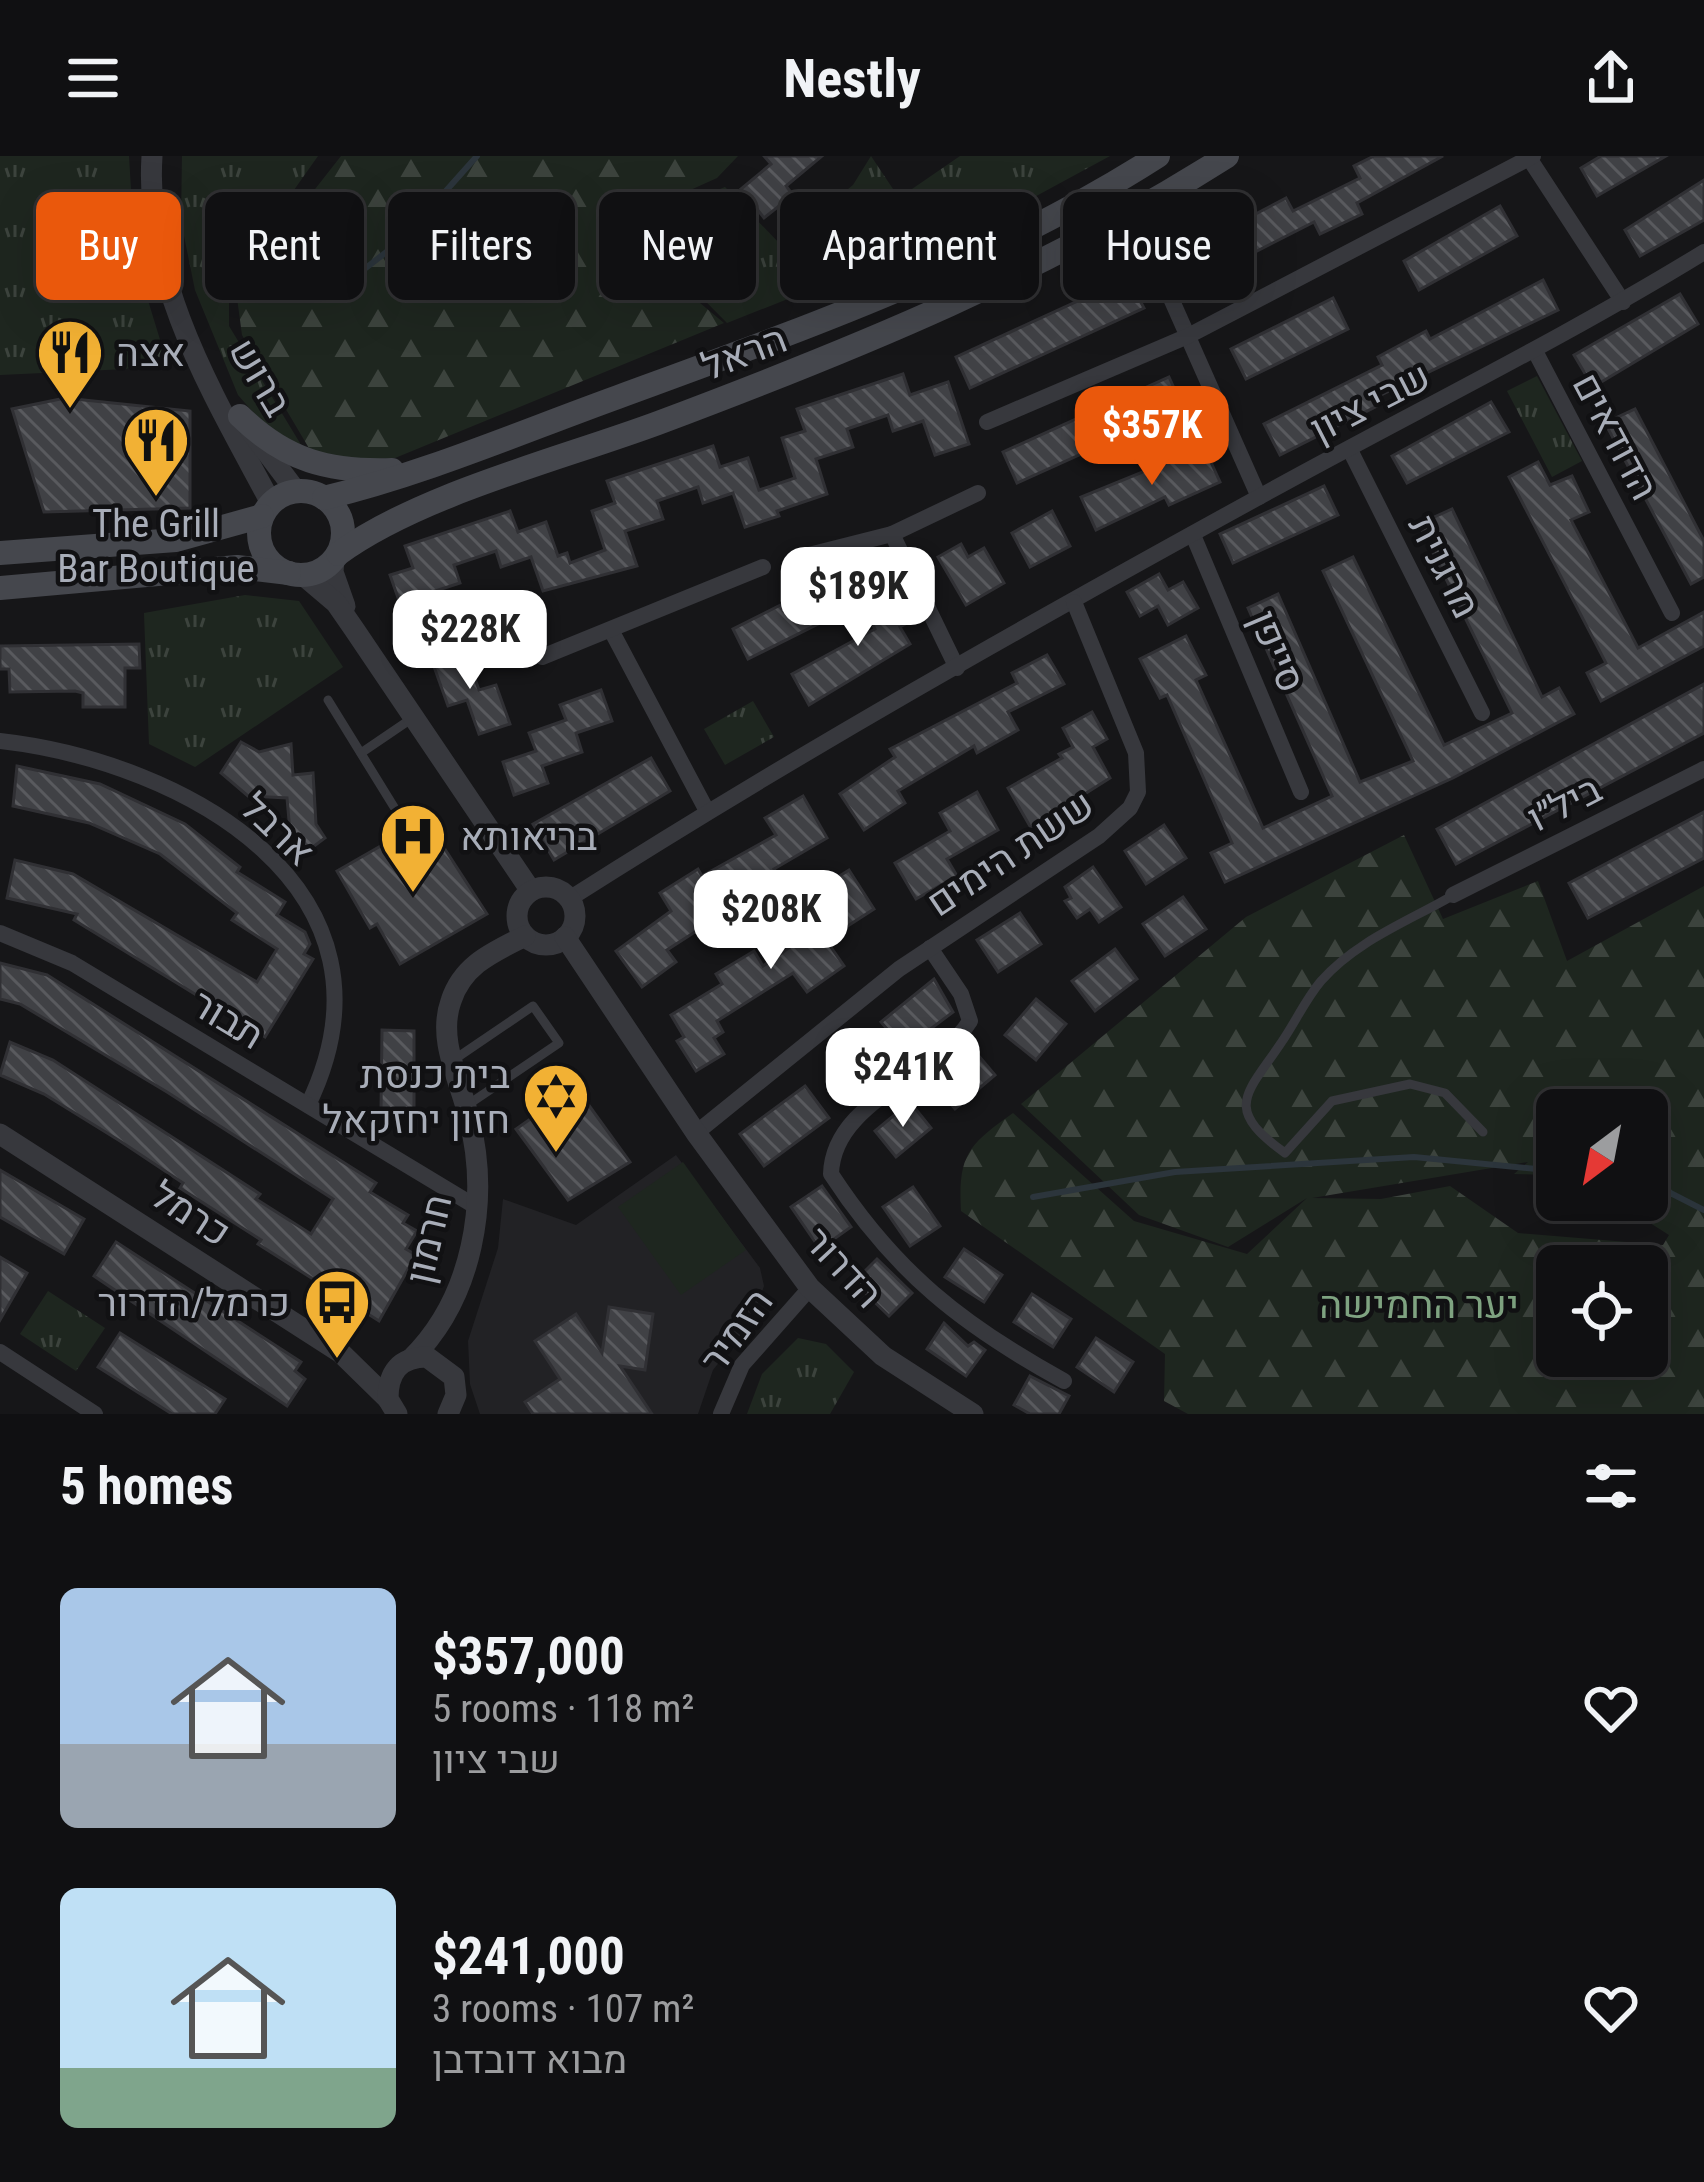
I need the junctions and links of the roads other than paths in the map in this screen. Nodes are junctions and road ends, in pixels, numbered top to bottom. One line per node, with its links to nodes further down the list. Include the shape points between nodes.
1 (152, 156): 5 (street, ברוש)
2 (1159, 156): 18 (main road, הראל, via 993,249 776,340)
3 (1227, 156): 6 (main road, הראל)
4 (1531, 157): 12 (street); 13 (street)
5 (153, 192)
6 (1170, 192)
7 (1704, 252): 12 (street, שבי ציון)
8 (1063, 253): 27 (main road, הראל, via 794,372 418,511)
9 (172, 300): 15 (street, ברוש)
10 (172, 300): 23 (street, ברוש)
11 (1172, 300): 13 (street)
12 (1623, 302): 14 (street, שבי ציון)
13 (1188, 336): 16 (street); 21 (street)
14 (1536, 353): 17 (street, שבי ציון); 33 (street, הדודאים)
15 (241, 416): 18 (main road, via 297,460); 19 (street, ברוש)
16 (986, 422)
17 (1349, 450): 21 (street, שבי ציון); 39 (street, מרגנית)
18 (419, 470): 22 (main road, הראל)
19 (296, 491): 22 (main road); 23 (main road)
20 (979, 493): 24 (street)
21 (1259, 497): 25 (street, שבי ציון)
22 (324, 498): 27 (main road, via 343,529)
23 (266, 510): 26 (main road, via 176,540); 30 (main road, via 260,544)
24 (892, 534): 28 (street); 37 (street)
25 (1193, 535): 32 (street, שבי ציון); 44 (street, סייפן)
26 (0, 553)
27 (336, 556): 30 (main road); 34 (street, via 336,585)
28 (805, 556)
29 (763, 566): 35 (street)
30 (296, 574): 31 (main road, via 237,567); 34 (street, via 336,603)
31 (0, 587)
32 (1074, 602): 37 (street, שבי ציון); 53 (street, ששת הימים, via 1136,753 1138,792 1100,836)
33 (1672, 613)
34 (355, 629): 40 (street)
35 (611, 630): 36 (street); 46 (street)
36 (542, 657)
37 (957, 668): 46 (street, שבי ציון)
38 (328, 700): 42 (lane)
39 (1482, 712)
40 (412, 718): 42 (lane); 47 (street)
41 (0, 740): 55 (street, ארבל, via 160,781 205,804 271,859 322,934 336,977 332,1048)
42 (361, 753): 45 (lane)
43 (1704, 769): 48 (street, ביל״ו)
44 (1301, 792)
45 (394, 807)
46 (707, 811): 49 (street, שבי ציון)
47 (531, 891): 49 (street, via 551,888); 51 (street, via 517,913)
48 (1453, 896): 57 (lane, via 1374,938 1324,977 1255,1073 1245,1103 1255,1130 1285,1153 1332,1101 1410,1084 1445,1093)
49 (569, 899): 52 (street, via 574,914)
50 (0, 933): 55 (street, תבור, via 71,963)
51 (526, 936): 52 (street, via 545,945); 54 (street, חרמון, via 480,959 457,987 447,1021)
52 (565, 937): 58 (street, הדרור)
53 (930, 948): 58 (street, ששת הימים); 66 (street, via 970,1021 844,1134 831,1174 864,1225 927,1292)
54 (452, 1061): 56 (street, חרמון); 56 (lane, via 533,1006 559,1043)
55 (308, 1105): 60 (street, תבור)
56 (466, 1106): 60 (street, חרמון)
57 (1483, 1132)
58 (696, 1133): 61 (street, הדרור)
59 (0, 1134): 64 (street, כרמל)
60 (478, 1208): 62 (street, חרמון)
61 (810, 1288): 70 (street, הזמיר, via 742,1364); 71 (street, הדרור, via 883,1356)
62 (447, 1313): 65 (street, חרמון); 67 (street, חרמון)
63 (0, 1352): 69 (street)
64 (341, 1353): 65 (street, כרמל, via 373,1365); 68 (street, כרמל)
65 (407, 1360): 67 (street, כרמל, via 437,1360); 68 (street, חרמון, via 388,1382)
66 (1064, 1381)
67 (454, 1399)
68 (393, 1409)
69 (95, 1414)
70 (721, 1414)
71 (973, 1414)

